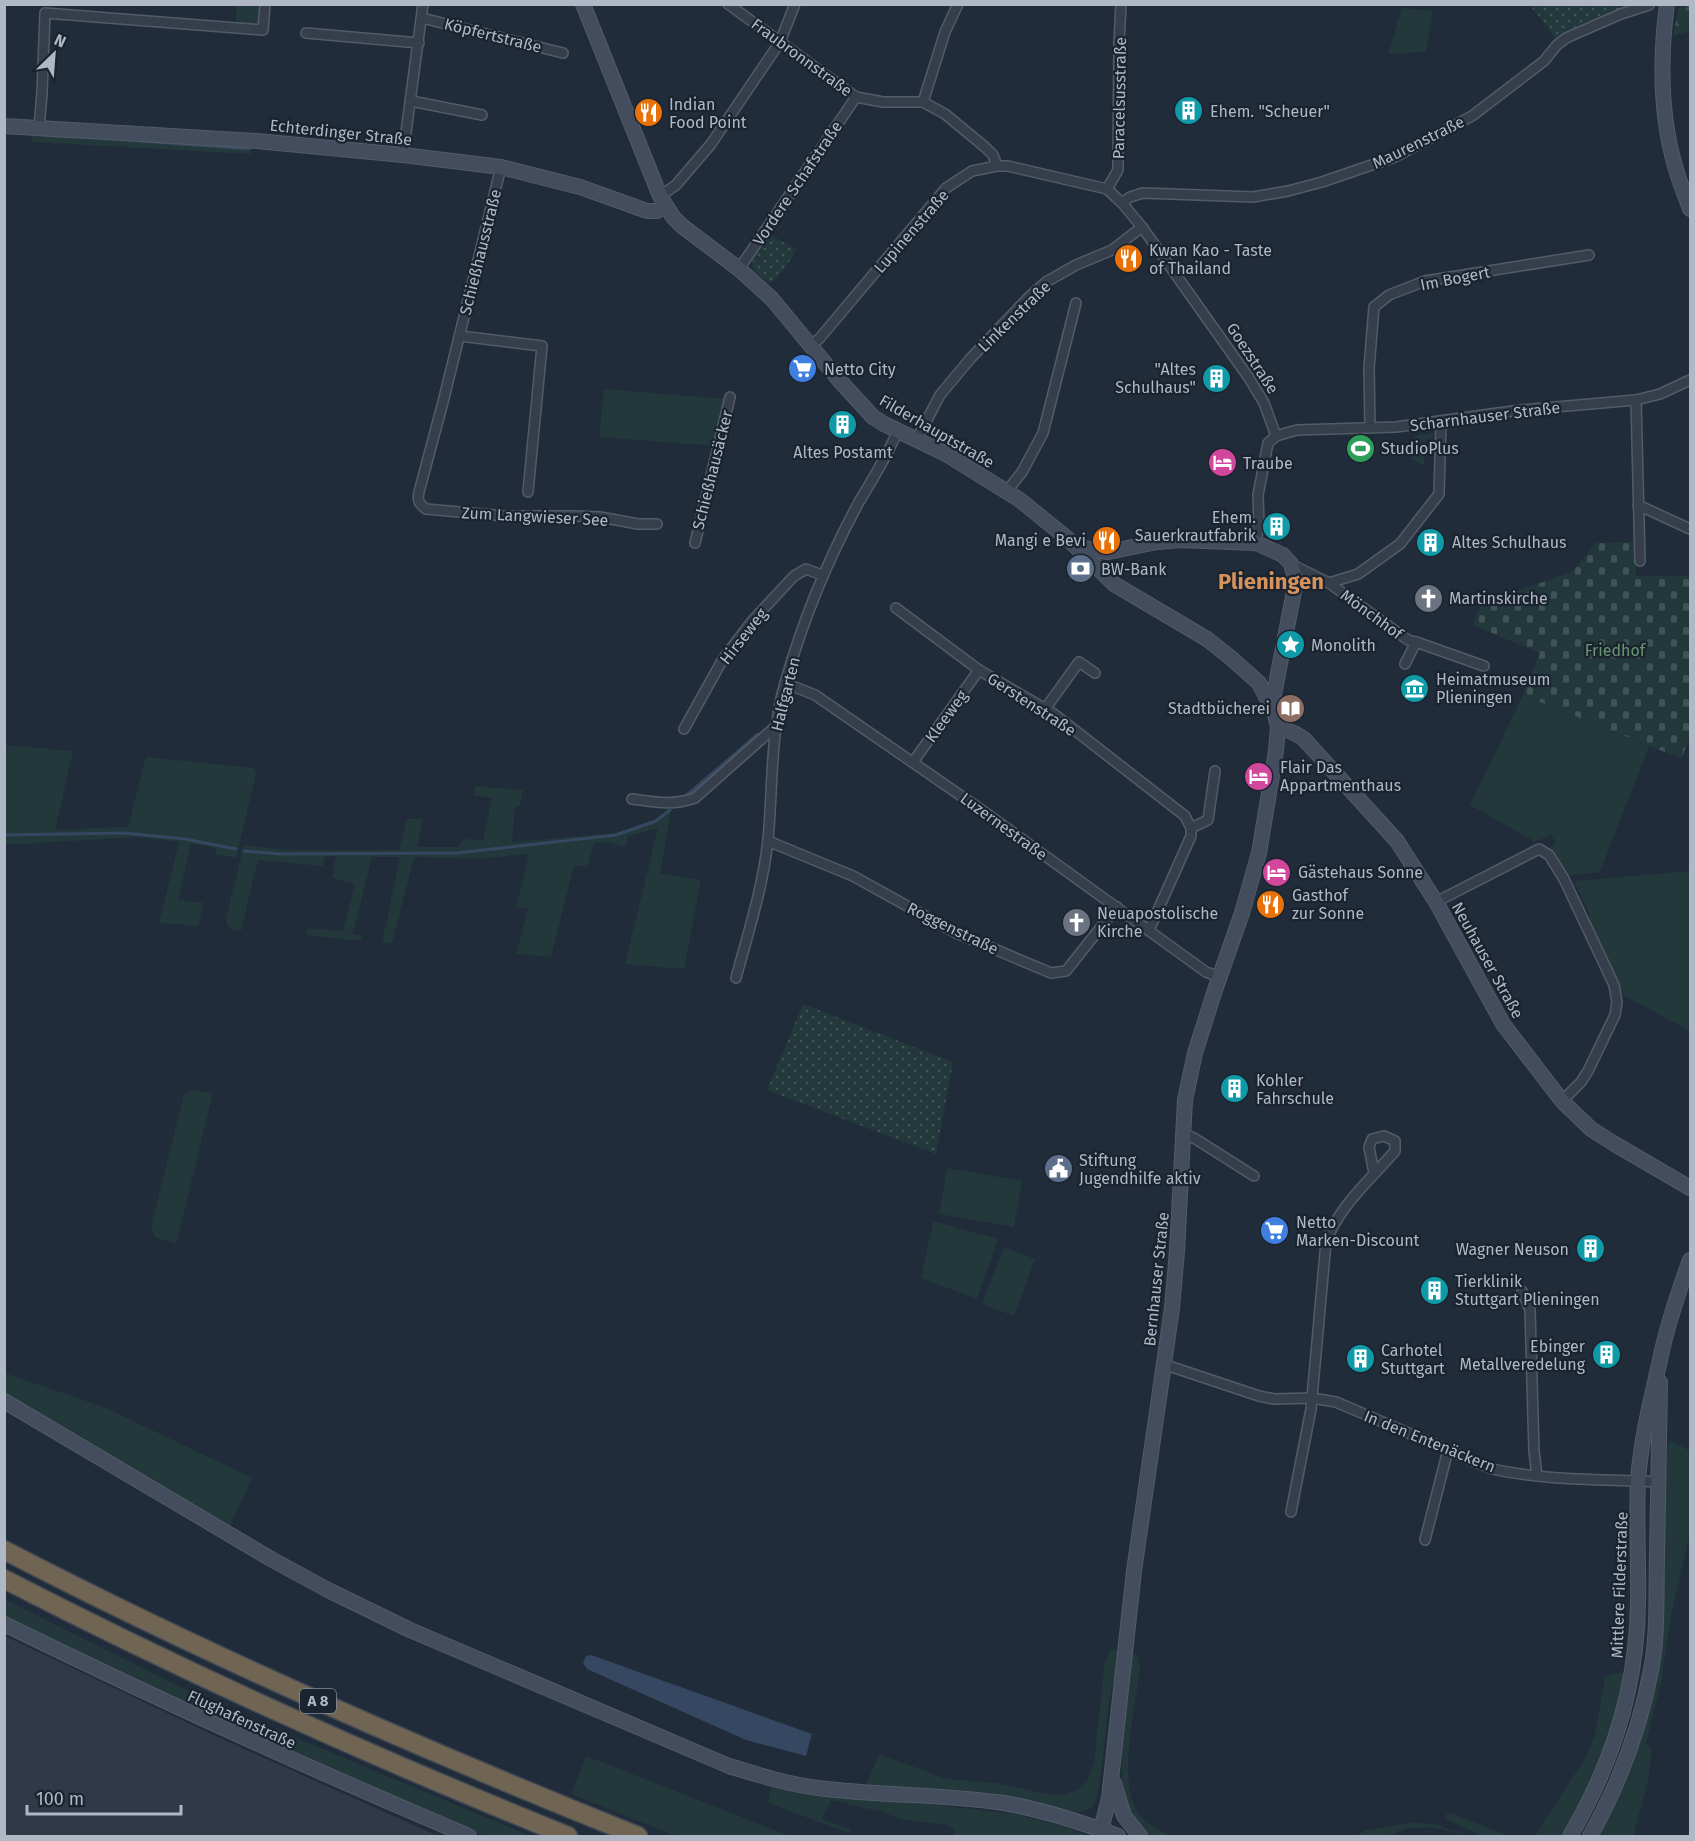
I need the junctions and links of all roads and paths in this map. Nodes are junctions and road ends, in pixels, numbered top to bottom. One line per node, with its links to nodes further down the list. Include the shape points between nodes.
1 (266, 4): 20 (street, via 263,30 45,13)
2 (423, 4): 10 (street, Köpfertstraße)
3 (583, 4): 25 (main road, Filderhauptstraße)
4 (728, 4): 12 (street, Fraubronnstraße)
5 (795, 4): 12 (street)
6 (958, 4): 17 (street)
7 (1121, 4): 24 (street, Paracelsusstraße, via 1118,170)
8 (1667, 4): 27 (main road, via 1663,95 1674,165)
9 (1649, 5): 26 (street, Maurenstraße, via 1566,38 1544,61 1472,116 1395,157 1288,191 1253,196 1143,193)
10 (422, 18): 13 (street, Köpfertstraße); 14 (street, Köpfertstraße)
11 (306, 33): 13 (street)
12 (780, 42): 15 (street, Fraubronnstraße); 25 (street, via 699,159)
13 (419, 44): 16 (street, Köpfertstraße)
14 (563, 52)
15 (856, 97): 17 (street, Fraubronnstraße); 30 (street, Vordere Schafstraße)
16 (411, 101): 18 (street); 21 (street, Köpfertstraße)
17 (923, 102): 22 (street, via 945,114 986,147)
18 (482, 115)
19 (4, 126): 20 (main road, Echterdinger Straße)
20 (39, 128): 21 (main road, Echterdinger Straße, via 257,141)
21 (403, 155): 23 (main road, Echterdinger Straße)
22 (996, 166): 24 (street, Lupinenstraße); 33 (street, Lupinenstraße, via 972,171 946,188)
23 (501, 168): 25 (main road, Echterdinger Straße, via 572,184 647,211 657,212); 32 (street, Schießhausstraße)
24 (1107, 189): 26 (street, Goezstraße)
25 (663, 201): 30 (main road, Filderhauptstraße, via 682,226)
26 (1122, 203): 28 (street, Goezstraße)
27 (1690, 210)
28 (1142, 227): 40 (street, Goezstraße, via 1249,378 1264,403); 41 (street, Linkenstraße, via 1112,250 1046,282 1028,298 940,395)
29 (1589, 255): 38 (street, Im Bogert, via 1425,281 1389,295 1374,307)
30 (739, 269): 33 (main road, Filderhauptstraße, via 772,299)
31 (1076, 303): 42 (street, via 1043,433)
32 (460, 336): 43 (street, Schießhausstraße, via 542,346); 44 (street, Schießhausstraße)
33 (810, 345): 39 (main road, Filderhauptstraße, via 862,406)
34 (1690, 380): 36 (street, Scharnhauser Straße)
35 (730, 397): 48 (street, Schießhausäcker)
36 (1636, 400): 37 (street, Scharnhauser Straße); 45 (street)
37 (1441, 421): 38 (street, Scharnhauser Straße); 58 (street, via 1439,494 1400,544 1358,574)
38 (1370, 428): 40 (street, Scharnhauser Straße, via 1297,430)
39 (898, 430): 41 (main road, Filderhauptstraße); 55 (street, Halfgarten)
40 (1276, 436): 49 (street, via 1268,443 1261,469)
41 (917, 439): 42 (main road, Filderhauptstraße)
42 (1007, 491): 50 (main road, Filderhauptstraße)
43 (528, 492)
44 (418, 498): 46 (street, Zum Langwieser See, via 426,509 505,516 600,517)
45 (1638, 505): 47 (street); 52 (street)
46 (657, 524)
47 (1690, 529)
48 (694, 543)
49 (1256, 543): 51 (main road, via 1181,540); 53 (main road, via 1278,551)
50 (1077, 547): 51 (main road); 54 (main road, Filderhauptstraße)
51 (1108, 552): 54 (main road)
52 (1640, 561)
53 (1291, 564): 56 (street); 57 (main road)
54 (1103, 574): 67 (main road, Filderhauptstraße, via 1207,639)
55 (822, 575): 66 (street, Halfgarten); 72 (street, Hirseweg, via 806,569 794,576 753,620 723,659)
56 (1313, 575): 57 (street); 58 (street)
57 (1296, 581): 65 (main road)
58 (1329, 583): 60 (street, Mönchhof)
59 (896, 608): 63 (street, Gerstenstraße)
60 (1416, 642): 61 (street, Mönchhof); 62 (street, Mönchhof)
61 (1405, 664)
62 (1484, 666)
63 (979, 670): 69 (street, Gerstenstraße); 73 (street, Kleeweg)
64 (1095, 673): 69 (street, via 1079,662)
65 (1276, 680): 67 (main road); 68 (main road)
66 (785, 682): 71 (street, Halfgarten); 73 (street, Luzernestraße, via 815,695)
67 (1259, 683): 68 (main road, Filderhauptstraße)
68 (1272, 705): 70 (main road, Bernhauser Straße)
69 (1045, 709): 76 (street, Gerstenstraße, via 1185,816)
70 (1278, 726): 78 (main road, Neuhauser Straße, via 1304,740 1397,842); 81 (main road, Bernhauser Straße, via 1259,853)
71 (774, 728): 75 (street, via 695,798 673,804); 77 (street, Halfgarten)
72 (684, 729)
73 (913, 762): 79 (street, Luzernestraße)
74 (1215, 771): 76 (street, via 1208,820)
75 (632, 799)
76 (1191, 828): 80 (street, via 1191,836)
77 (768, 842): 79 (street, Roggenstraße, via 853,876 956,933 1052,973 1066,971); 82 (street, Halfgarten)
78 (1436, 902): 83 (main road, Neuhauser Straße, via 1503,1024); 83 (street, via 1539,849 1549,855 1614,985 1617,1002 1615,1015 1588,1071)
79 (1117, 907): 80 (street, Luzernestraße)
80 (1149, 930): 81 (street, Luzernestraße, via 1206,972)
81 (1220, 977): 84 (main road, Bernhauser Straße, via 1190,1072)
82 (736, 978)
83 (1562, 1101): 87 (main road, Neuhauser Straße, via 1592,1129)
84 (1184, 1134): 86 (street); 91 (main road, Bernhauser Straße, via 1178,1251)
85 (1374, 1173): 92 (street, via 1332,1225 1326,1242)
86 (1254, 1176)
87 (1690, 1188)
88 (1690, 1260): 90 (main road, Mittlere Filderstraße, via 1668,1322)
89 (1522, 1291): 95 (street, via 1531,1317)
90 (1660, 1360): 96 (main road, Mittlere Filderstraße, via 1648,1404); 97 (main road, Mittlere Filderstraße)
91 (1163, 1364): 92 (street, In den Entenäckern, via 1259,1396); 103 (main road, Bernhauser Straße, via 1134,1571)
92 (1312, 1398): 94 (street, In den Entenäckern, via 1336,1402); 98 (street)
93 (4, 1401): 104 (main road, via 271,1560 338,1595 410,1630 729,1766 817,1788 1004,1803)
94 (1448, 1450): 95 (street, In den Entenäckern, via 1492,1469); 99 (street)
95 (1537, 1476): 96 (street, In den Entenäckern)
96 (1638, 1481): 97 (street, In den Entenäckern); 110 (main road, Mittlere Filderstraße, via 1638,1605 1632,1675 1610,1756)
97 (1658, 1482): 111 (main road, Mittlere Filderstraße, via 1652,1664 1629,1750)
98 (1291, 1512)
99 (1425, 1540)
100 (4, 1550): 107 (highway, A 8, via 186,1640 378,1728)
101 (4, 1579): 106 (highway, A 8, via 225,1687)
102 (4, 1624): 105 (main road, Flughafenstraße, via 260,1746)
103 (1112, 1775): 104 (main road, Bernhauser Straße); 109 (main road, via 1124,1816)
104 (1101, 1830): 108 (main road)
105 (469, 1836)
106 (568, 1836)
107 (638, 1836)
108 (1118, 1836)
109 (1140, 1836)
110 (1570, 1836)
111 (1590, 1836)

